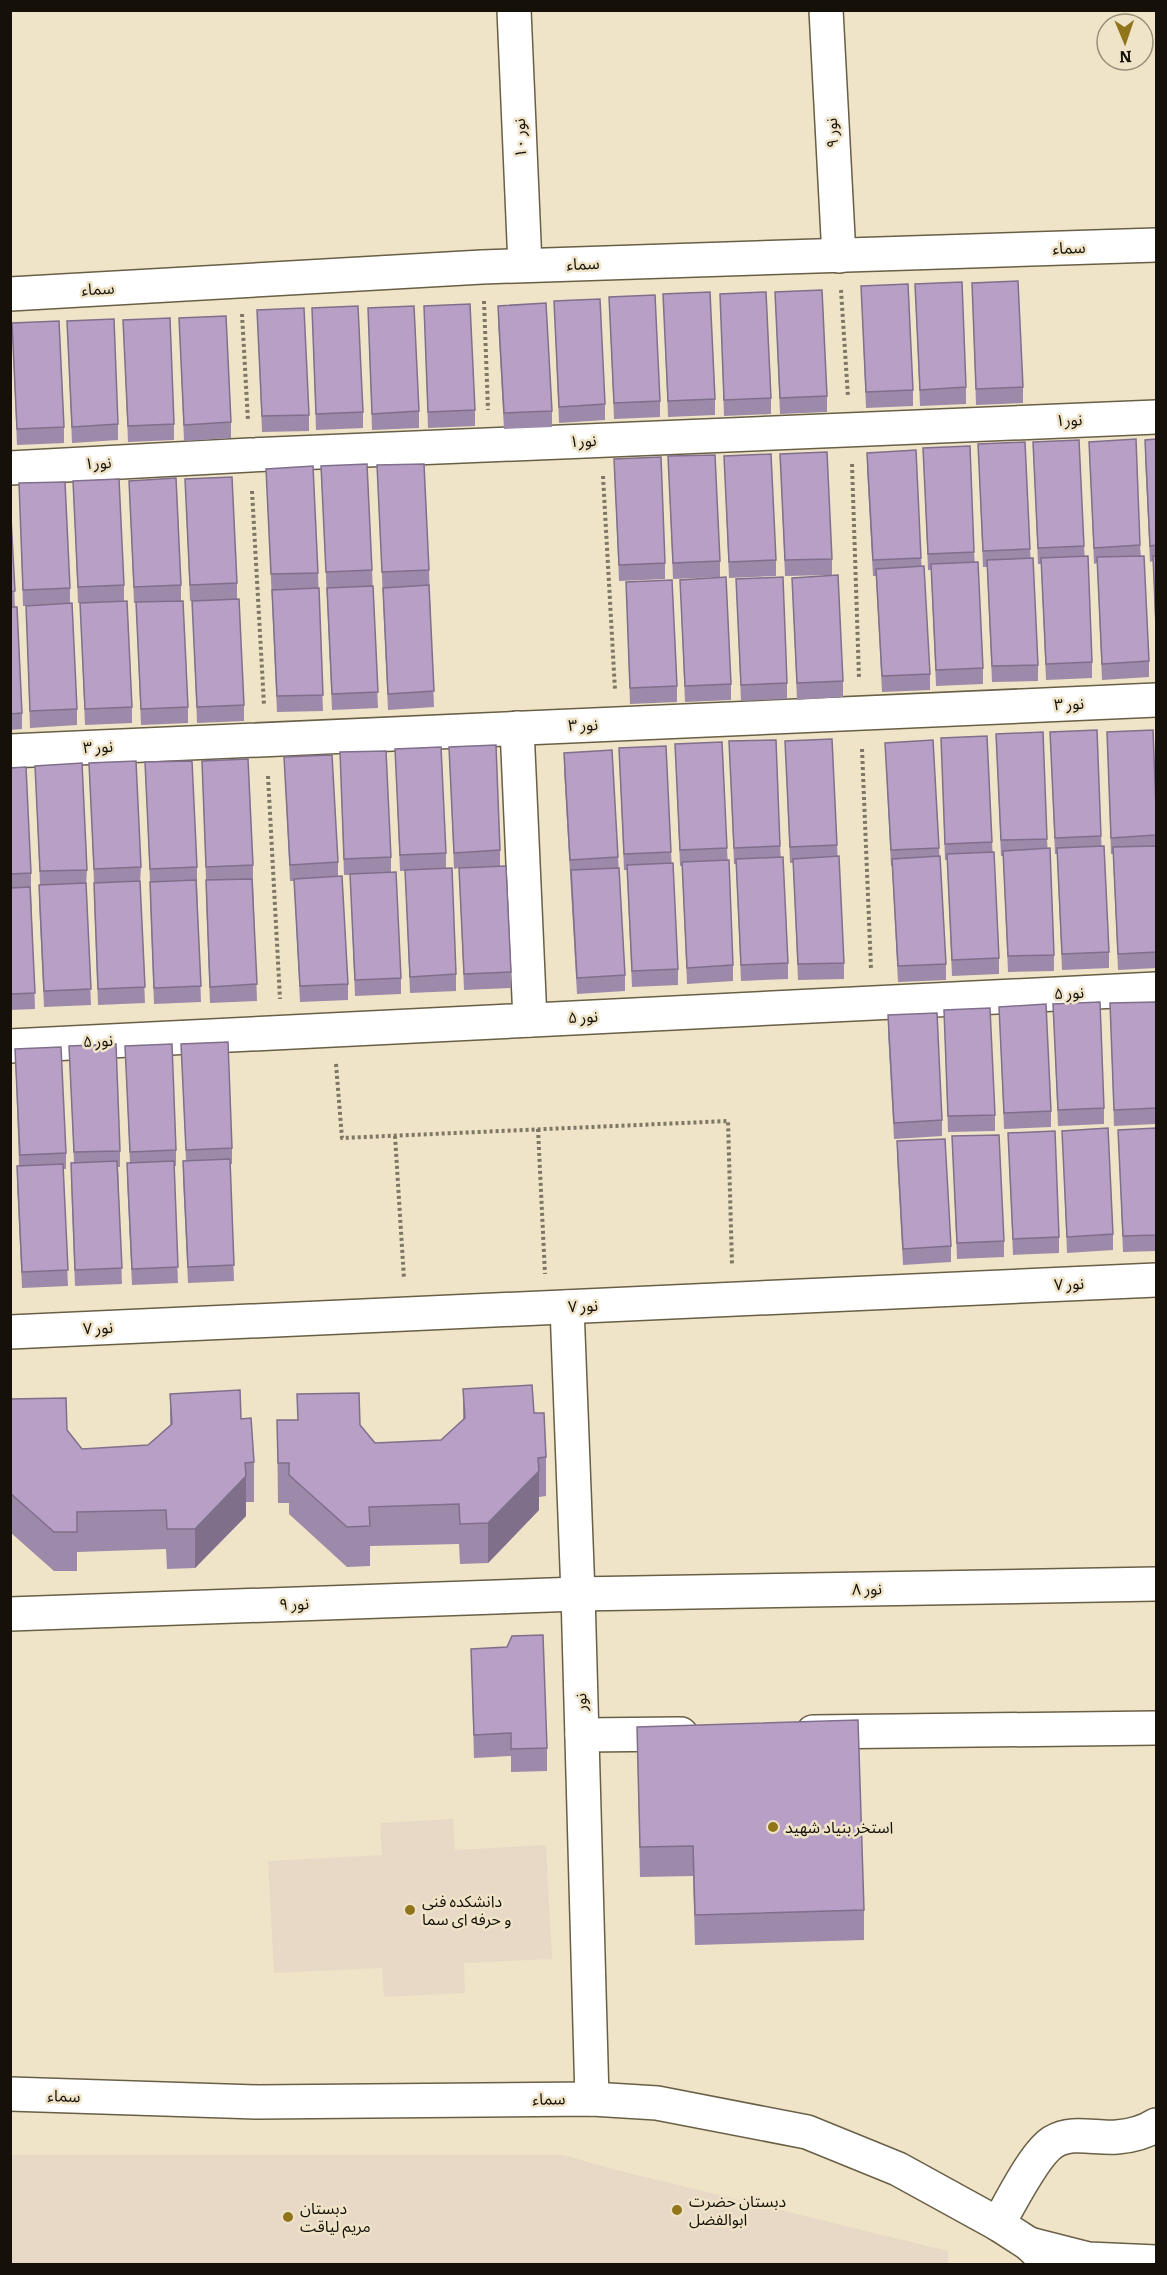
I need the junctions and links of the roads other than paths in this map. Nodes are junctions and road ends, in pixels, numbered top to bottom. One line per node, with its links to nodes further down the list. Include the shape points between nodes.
1 (514, 10): 5 (street, نور ۱۰)
2 (826, 10): 4 (street, نور ۹)
3 (1156, 246): 4 (street, سماء)
4 (839, 256): 5 (street, سماء)
5 (525, 265): 6 (street, سماء)
6 (10, 294)
7 (1156, 417): 8 (street, نور۱)
8 (10, 468)
9 (1156, 700): 10 (street, نور ۳)
10 (517, 728): 11 (street, نور ۳); 13 (street)
11 (10, 751)
12 (1156, 988): 13 (street, نور ۵)
13 (530, 1020): 14 (street, نور ۵)
14 (10, 1046)
15 (1156, 1280): 16 (street, نور ۷)
16 (557, 1307): 17 (street, نور ۷); 19 (street, نور)
17 (10, 1332)
18 (1156, 1584): 19 (street, نور ۸)
19 (578, 1594): 20 (street, نور ۹); 24 (street, نور)
20 (10, 1614)
21 (1156, 1728): 22 (street)
22 (786, 1733)
23 (714, 1734): 24 (street)
24 (582, 1735): 26 (street, نور)
25 (10, 2094): 26 (street, سماء, via 258,2102)
26 (592, 2098): 28 (street, سماء, via 657,2103 807,2132 898,2169)
27 (1156, 2125): 28 (street, via 1146,2132 1117,2138 1069,2136 1053,2142 1041,2152)
28 (998, 2224): 29 (street, سماء)
29 (1039, 2254): 30 (street, سماء)
30 (1156, 2262)

